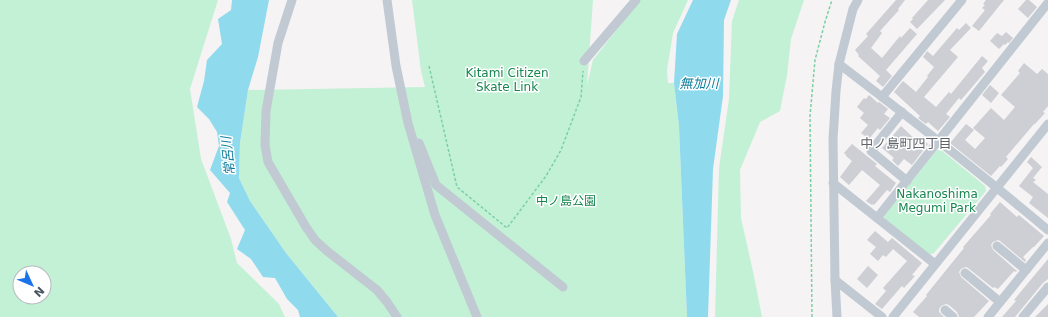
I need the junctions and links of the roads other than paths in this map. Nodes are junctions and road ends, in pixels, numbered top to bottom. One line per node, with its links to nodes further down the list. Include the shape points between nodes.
1 (292, 0): 29 (street, via 278,43 266,111 265,145 268,162 315,240 377,290)
2 (387, 0): 12 (street, via 396,66)
3 (636, 0): 7 (street)
4 (858, 0): 8 (street)
5 (962, 0): 9 (street)
6 (1045, 3): 13 (street)
7 (584, 62)
8 (839, 64): 9 (street); 15 (street, via 833,139)
9 (882, 97): 10 (street)
10 (902, 112): 13 (street); 14 (street, via 871,152)
11 (1048, 124): 16 (street)
12 (411, 134): 25 (street, via 419,143 436,185); 30 (street, via 435,215)
13 (938, 141): 14 (street); 16 (street)
14 (906, 181): 17 (street)
15 (833, 183): 17 (street); 24 (street)
16 (996, 187): 18 (street); 21 (street)
17 (877, 218): 21 (street)
18 (1048, 230)
19 (1048, 243): 22 (street)
20 (997, 246): 22 (street)
21 (934, 264): 33 (street)
22 (1026, 270): 27 (street)
23 (965, 273): 27 (street)
24 (835, 280): 31 (street); 32 (street)
25 (563, 287)
26 (1048, 287): 36 (street)
27 (1000, 302): 35 (street)
28 (944, 310): 34 (street)
29 (397, 317)
30 (477, 317)
31 (837, 317)
32 (882, 317)
33 (893, 317)
34 (953, 317)
35 (988, 317)
36 (1023, 317)

